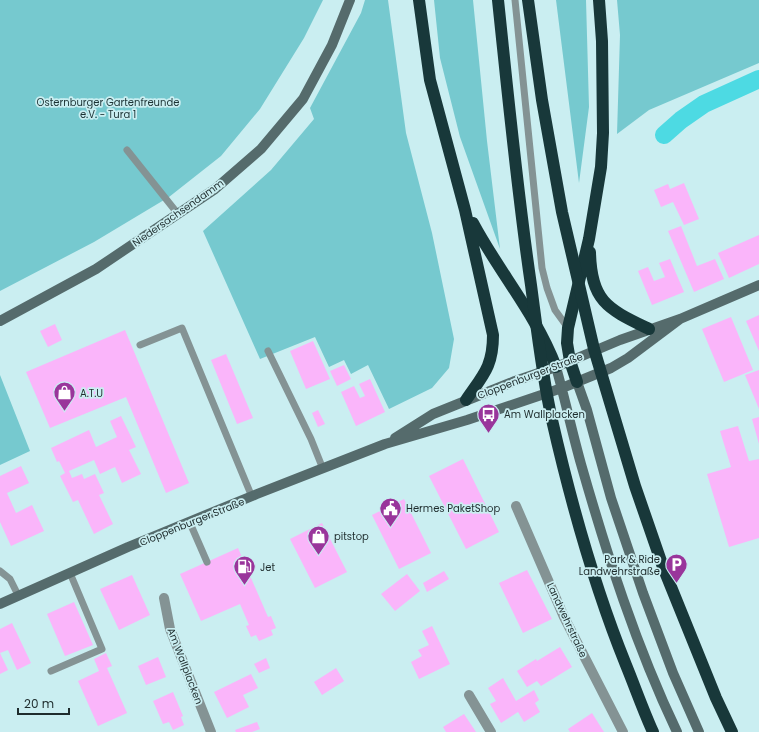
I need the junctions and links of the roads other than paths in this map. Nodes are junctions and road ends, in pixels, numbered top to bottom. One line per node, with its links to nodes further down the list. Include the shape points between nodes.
1 (350, 0): 9 (main road, Niedersachsendamm, via 332,45 302,99 261,149 215,189)
2 (419, 0): 8 (highway, via 430,80)
3 (498, 0): 39 (highway, bridge, via 526,253 551,418 593,575)
4 (515, 0): 14 (lane, via 542,268 555,310)
5 (528, 0): 42 (highway, bridge, via 558,188 594,349 634,486 663,567)
6 (599, 0): 10 (highway, via 603,133 601,167)
7 (127, 150): 9 (lane)
8 (465, 210): 19 (highway, via 490,254 538,327); 22 (highway, via 493,335 491,360 485,374)
9 (178, 214): 13 (main road, Niedersachsendamm, via 96,269)
10 (589, 239): 14 (highway); 15 (highway, via 590,267 596,291 616,312)
11 (759, 285): 12 (main road, Cloppenburger Straße)
12 (680, 319): 15 (main road, Cloppenburger Straße); 20 (main road, Cloppenburger Straße, via 628,358)
13 (0, 321)
14 (568, 328): 18 (highway)
15 (649, 329): 18 (main road, Cloppenburger Straße)
16 (140, 346): 25 (lane, via 182,328)
17 (268, 351): 24 (lane)
18 (570, 361): 19 (main road, Cloppenburger Straße); 20 (highway)
19 (556, 367): 21 (main road); 22 (main road, Cloppenburger Straße)
20 (577, 382): 21 (main road, Cloppenburger Straße); 41 (main road, via 643,593 673,673)
21 (562, 388): 23 (main road, Cloppenburger Straße, via 440,429); 40 (main road, via 581,463 620,592)
22 (466, 400): 23 (main road, Cloppenburger Straße, via 433,414)
23 (385, 444): 24 (main road, Cloppenburger Straße)
24 (323, 468): 25 (main road, Cloppenburger Straße)
25 (252, 496): 27 (main road, Cloppenburger Straße)
26 (516, 506): 38 (street, Landwehrstraße, via 564,617)
27 (190, 523): 28 (lane); 30 (main road, Cloppenburger Straße)
28 (208, 562)
29 (0, 571): 31 (lane, via 10,579)
30 (70, 572): 31 (main road, Cloppenburger Straße); 34 (lane, via 102,649)
31 (18, 595): 33 (main road, Cloppenburger Straße)
32 (164, 598): 36 (street, Am Wallplacken, via 170,629)
33 (0, 604)
34 (51, 672)
35 (469, 695): 37 (street)
36 (211, 732)
37 (490, 732)
38 (623, 732)
39 (653, 732)
40 (677, 732)
41 (699, 732)
42 (732, 732)

